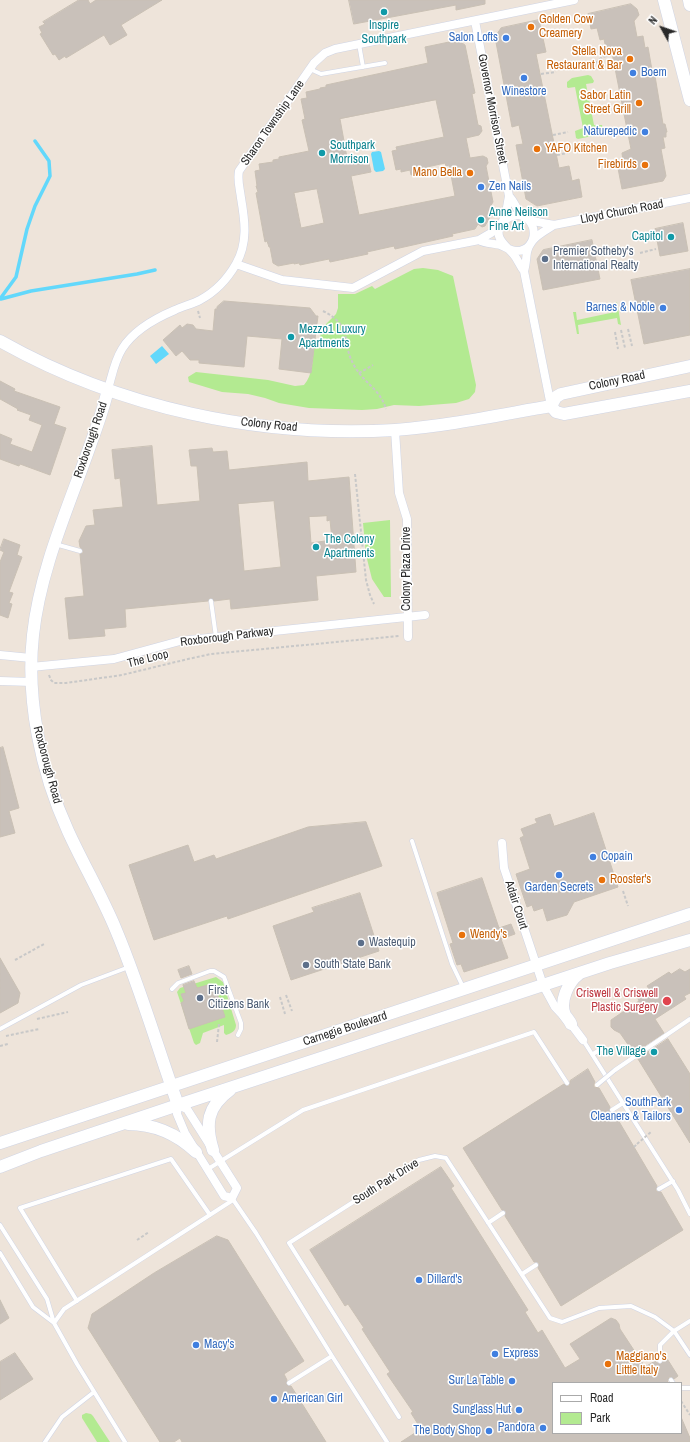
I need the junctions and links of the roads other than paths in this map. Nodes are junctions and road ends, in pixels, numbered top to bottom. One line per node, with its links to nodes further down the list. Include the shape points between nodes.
1 (574, 0): 5 (street, Sharon Township Lane)
2 (664, 0): 10 (street)
3 (689, 0): 4 (street)
4 (690, 5)
5 (475, 21): 6 (street, Sharon Township Lane); 11 (street, Governor Morrison Street)
6 (358, 44): 8 (lane); 9 (street, Sharon Township Lane, via 325,53)
7 (385, 63): 8 (lane)
8 (363, 67): 9 (lane, via 321,74)
9 (310, 69): 19 (street, Sharon Township Lane, via 239,172 238,180 246,224 242,249)
10 (690, 100)
11 (509, 196): 13 (street, Governor Morrison Street); 14 (street, Governor Morrison Street)
12 (690, 198): 15 (street, Lloyd Church Road)
13 (525, 218): 14 (street, via 513,216); 15 (street, Lloyd Church Road); 17 (street, Governor Morrison Street, via 533,227)
14 (502, 224): 16 (street); 18 (street, Governor Morrison Street, via 499,238)
15 (554, 225): 17 (street, Lloyd Church Road)
16 (479, 240): 18 (street); 19 (street, via 423,251 350,289 282,280)
17 (532, 242): 18 (street, via 519,251); 20 (street, Governor Morrison Street, via 527,252)
18 (506, 248): 20 (street, Governor Morrison Street, via 517,258)
19 (236, 264): 23 (street, Sharon Township Lane, via 222,284 205,297 156,319 128,341 113,368)
20 (524, 271): 25 (street, Governor Morrison Street)
21 (0, 341): 23 (street, Colony Road, via 63,372)
22 (690, 366): 25 (street, Colony Road, via 561,394)
23 (108, 390): 26 (street, Colony Road, via 180,411 252,424 324,430); 27 (street, Roxborough Road)
24 (690, 391): 25 (street, Colony Road, via 564,414 556,412)
25 (551, 406): 26 (street, Colony Road, via 490,418)
26 (395, 430): 31 (street, Colony Plaza Drive, via 399,493 407,519)
27 (55, 544): 28 (lane); 35 (street, Roxborough Road, via 41,592 33,634)
28 (80, 551)
29 (210, 601): 33 (lane)
30 (425, 615): 31 (street, Roxborough Parkway)
31 (407, 617): 32 (street, Colony Plaza Drive); 33 (street, Roxborough Parkway)
32 (408, 637)
33 (216, 638): 35 (street, Roxborough Parkway, via 180,641 114,659)
34 (0, 655): 35 (street, Roxborough Parkway)
35 (31, 663): 37 (street, Roxborough Road)
36 (0, 681): 37 (street)
37 (32, 682): 42 (street, Roxborough Road, via 42,755 54,796)
38 (412, 841): 47 (lane)
39 (502, 843): 43 (street, Adair Court, via 504,868)
40 (690, 914): 43 (street, Carnegie Boulevard)
41 (690, 940): 44 (street, Carnegie Boulevard)
42 (131, 966): 50 (lane, via 77,986); 58 (street, Roxborough Road)
43 (536, 966): 45 (street); 47 (street, Carnegie Boulevard)
44 (580, 972): 45 (street, Carnegie Boulevard); 49 (street, via 570,983 565,997 565,1015)
45 (543, 985): 49 (street, via 555,1006); 56 (street, Carnegie Boulevard)
46 (172, 989): 51 (lane, via 178,983 210,971 224,977 241,1023)
47 (463, 990): 58 (street, Carnegie Boulevard)
48 (690, 1019): 57 (lane, bridge)
49 (571, 1024): 52 (street)
50 (0, 1029)
51 (238, 1035)
52 (583, 1040): 54 (lane)
53 (601, 1049): 54 (lane)
54 (593, 1054): 59 (lane)
55 (566, 1083): 66 (lane, via 534,1032 303,1110)
56 (238, 1085): 60 (street, Carnegie Boulevard); 64 (street, via 220,1098 210,1115 208,1129)
57 (597, 1085)
58 (172, 1086): 60 (street, Roxborough Road); 63 (street, Carnegie Boulevard)
59 (623, 1103): 61 (lane); 69 (lane)
60 (178, 1104): 62 (street, Carnegie Boulevard); 64 (street, via 187,1109); 65 (street, via 178,1118)
61 (612, 1110)
62 (116, 1126): 65 (street, via 131,1124 158,1128 177,1137); 67 (street, Carnegie Boulevard, via 41,1151)
63 (0, 1144)
64 (213, 1150): 66 (street)
65 (196, 1152): 68 (street)
66 (220, 1161): 68 (lane); 71 (street, via 237,1188)
67 (3, 1168)
68 (207, 1170): 71 (street, via 224,1196)
69 (673, 1181): 70 (lane); 73 (lane)
70 (659, 1189)
71 (233, 1199): 76 (lane); 87 (lane)
72 (690, 1200): 73 (lane)
73 (685, 1203): 75 (lane)
74 (503, 1213): 77 (lane)
75 (690, 1214)
76 (210, 1215): 82 (lane); 82 (lane, via 171,1159 20,1208)
77 (488, 1223): 81 (lane, South Park Drive); 91 (lane, South Park Drive, via 446,1158 435,1156 419,1160 288,1243)
78 (0, 1225): 84 (lane, via 47,1299)
79 (0, 1253): 84 (lane, via 33,1306)
80 (536, 1265): 81 (lane)
81 (522, 1274): 85 (lane, South Park Drive, via 550,1318 562,1322 599,1308 631,1306 655,1317)
82 (77, 1301): 84 (lane, via 64,1309)
83 (690, 1321): 85 (lane)
84 (54, 1323): 90 (lane)
85 (674, 1331): 86 (lane, South Park Drive); 88 (lane, via 660,1345)
86 (690, 1355)
87 (332, 1356): 89 (lane); 94 (lane)
88 (660, 1361)
89 (289, 1383)
90 (94, 1392): 92 (lane, via 62,1417); 93 (lane)
91 (399, 1416)
92 (45, 1442)
93 (125, 1442)
94 (387, 1442)

